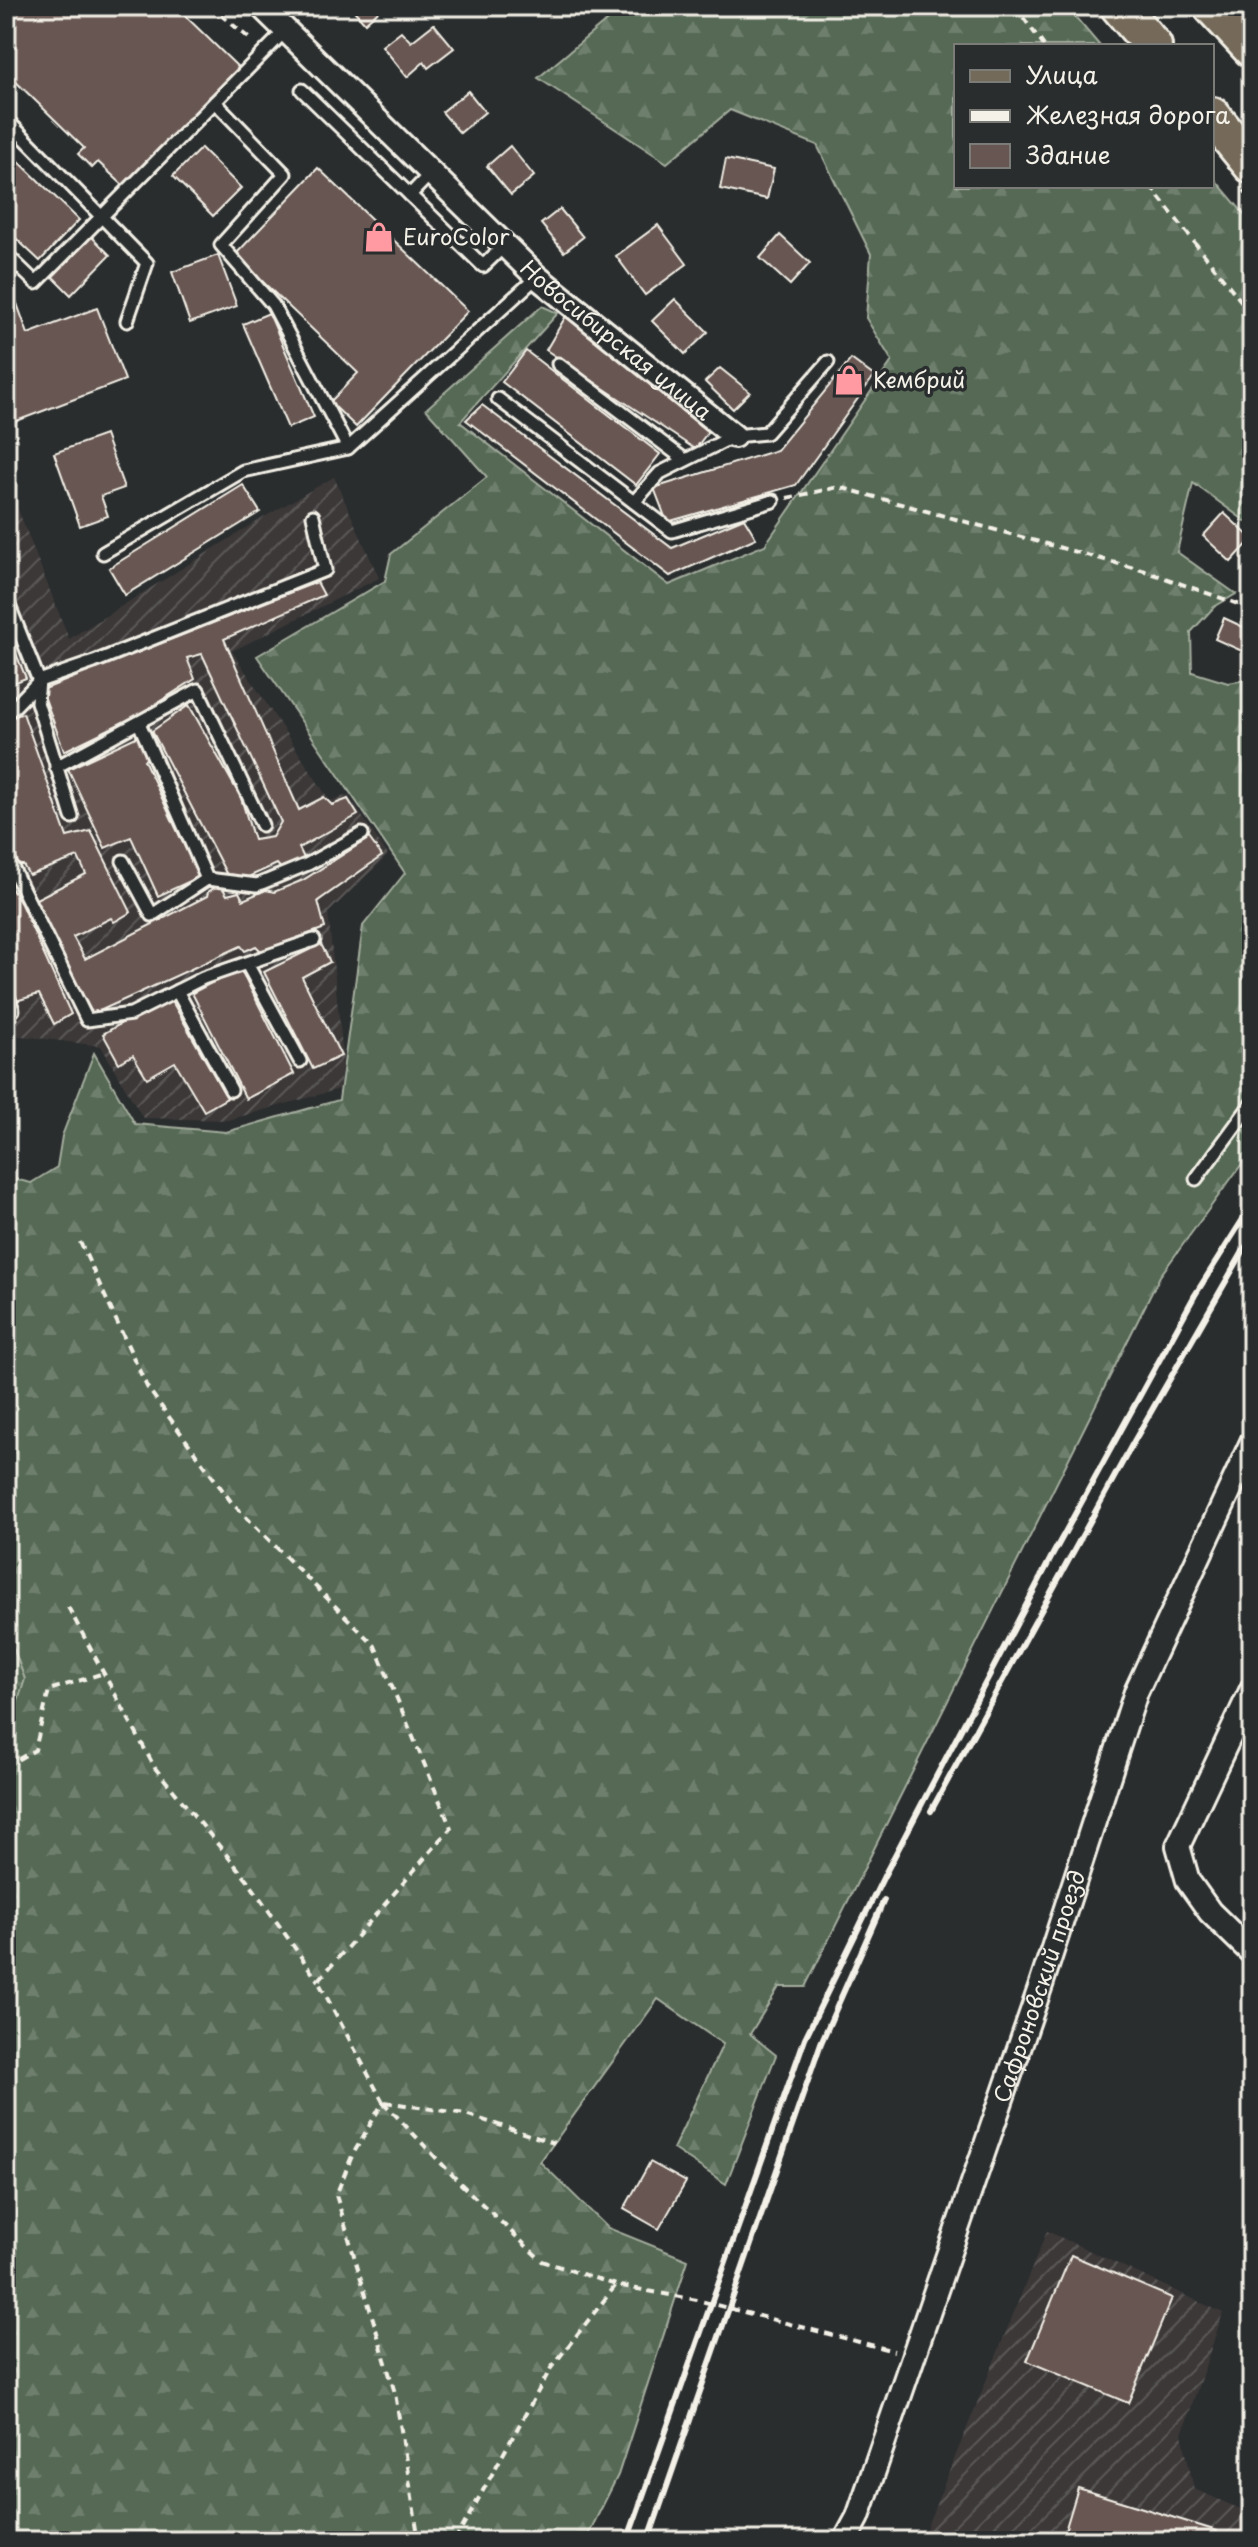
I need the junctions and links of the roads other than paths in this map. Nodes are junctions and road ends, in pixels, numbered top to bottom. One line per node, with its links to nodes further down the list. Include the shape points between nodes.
1 (261, 6): 4 (street, Новосибирская улица)
2 (1119, 6): 5 (main road)
3 (1212, 6): 6 (main road)
4 (286, 30): 8 (lane); 12 (street, Новосибирская улица)
5 (1151, 44)
6 (1252, 49)
7 (302, 90): 13 (lane)
8 (215, 102): 14 (lane); 23 (lane, via 285,174 221,245 273,305)
9 (1214, 118): 11 (main road)
10 (6, 119): 14 (lane)
11 (1252, 165)
12 (431, 173): 13 (lane); 15 (street, Новосибирская улица)
13 (410, 195): 15 (lane, via 483,266)
14 (102, 217): 16 (lane, via 36,283); 18 (lane, via 147,263)
15 (505, 245): 17 (street, Новосибирская улица)
16 (6, 254)
17 (537, 277): 22 (street, Новосибирская улица); 23 (lane)
18 (127, 321)
19 (828, 362): 22 (lane, via 766,433)
20 (558, 364): 24 (lane)
21 (498, 399): 26 (lane)
22 (734, 436): 24 (lane)
23 (348, 448): 28 (lane, via 243,471)
24 (685, 460): 26 (lane, via 660,473)
25 (773, 501): 26 (lane, via 672,531)
26 (634, 502)
27 (313, 516): 30 (lane, via 325,570)
28 (103, 553)
29 (6, 598): 30 (lane)
30 (39, 681): 31 (lane, via 12,709); 33 (lane, via 37,702)
31 (6, 708)
32 (139, 723): 33 (lane); 35 (lane, via 198,690); 39 (lane)
33 (56, 767): 34 (lane)
34 (72, 817)
35 (262, 825)
36 (362, 834): 39 (lane, via 257,885)
37 (6, 855): 43 (lane, via 87,1020 131,1014)
38 (123, 861): 39 (lane, via 152,915)
39 (207, 879)
40 (314, 940): 41 (lane)
41 (247, 964): 43 (lane); 45 (lane)
42 (6, 991): 44 (lane, via 13,1010)
43 (177, 991): 46 (lane)
44 (6, 1010)
45 (300, 1061)
46 (231, 1090)
47 (1252, 1103): 48 (lane)
48 (1196, 1179)
49 (1252, 1442): 52 (street, Сафроновский проезд, via 1136,1692 1037,1997 858,2517)
50 (1252, 1689): 51 (street, via 1178,1846 1188,1881 1210,1912)
51 (1252, 1953)
52 (845, 2541)

